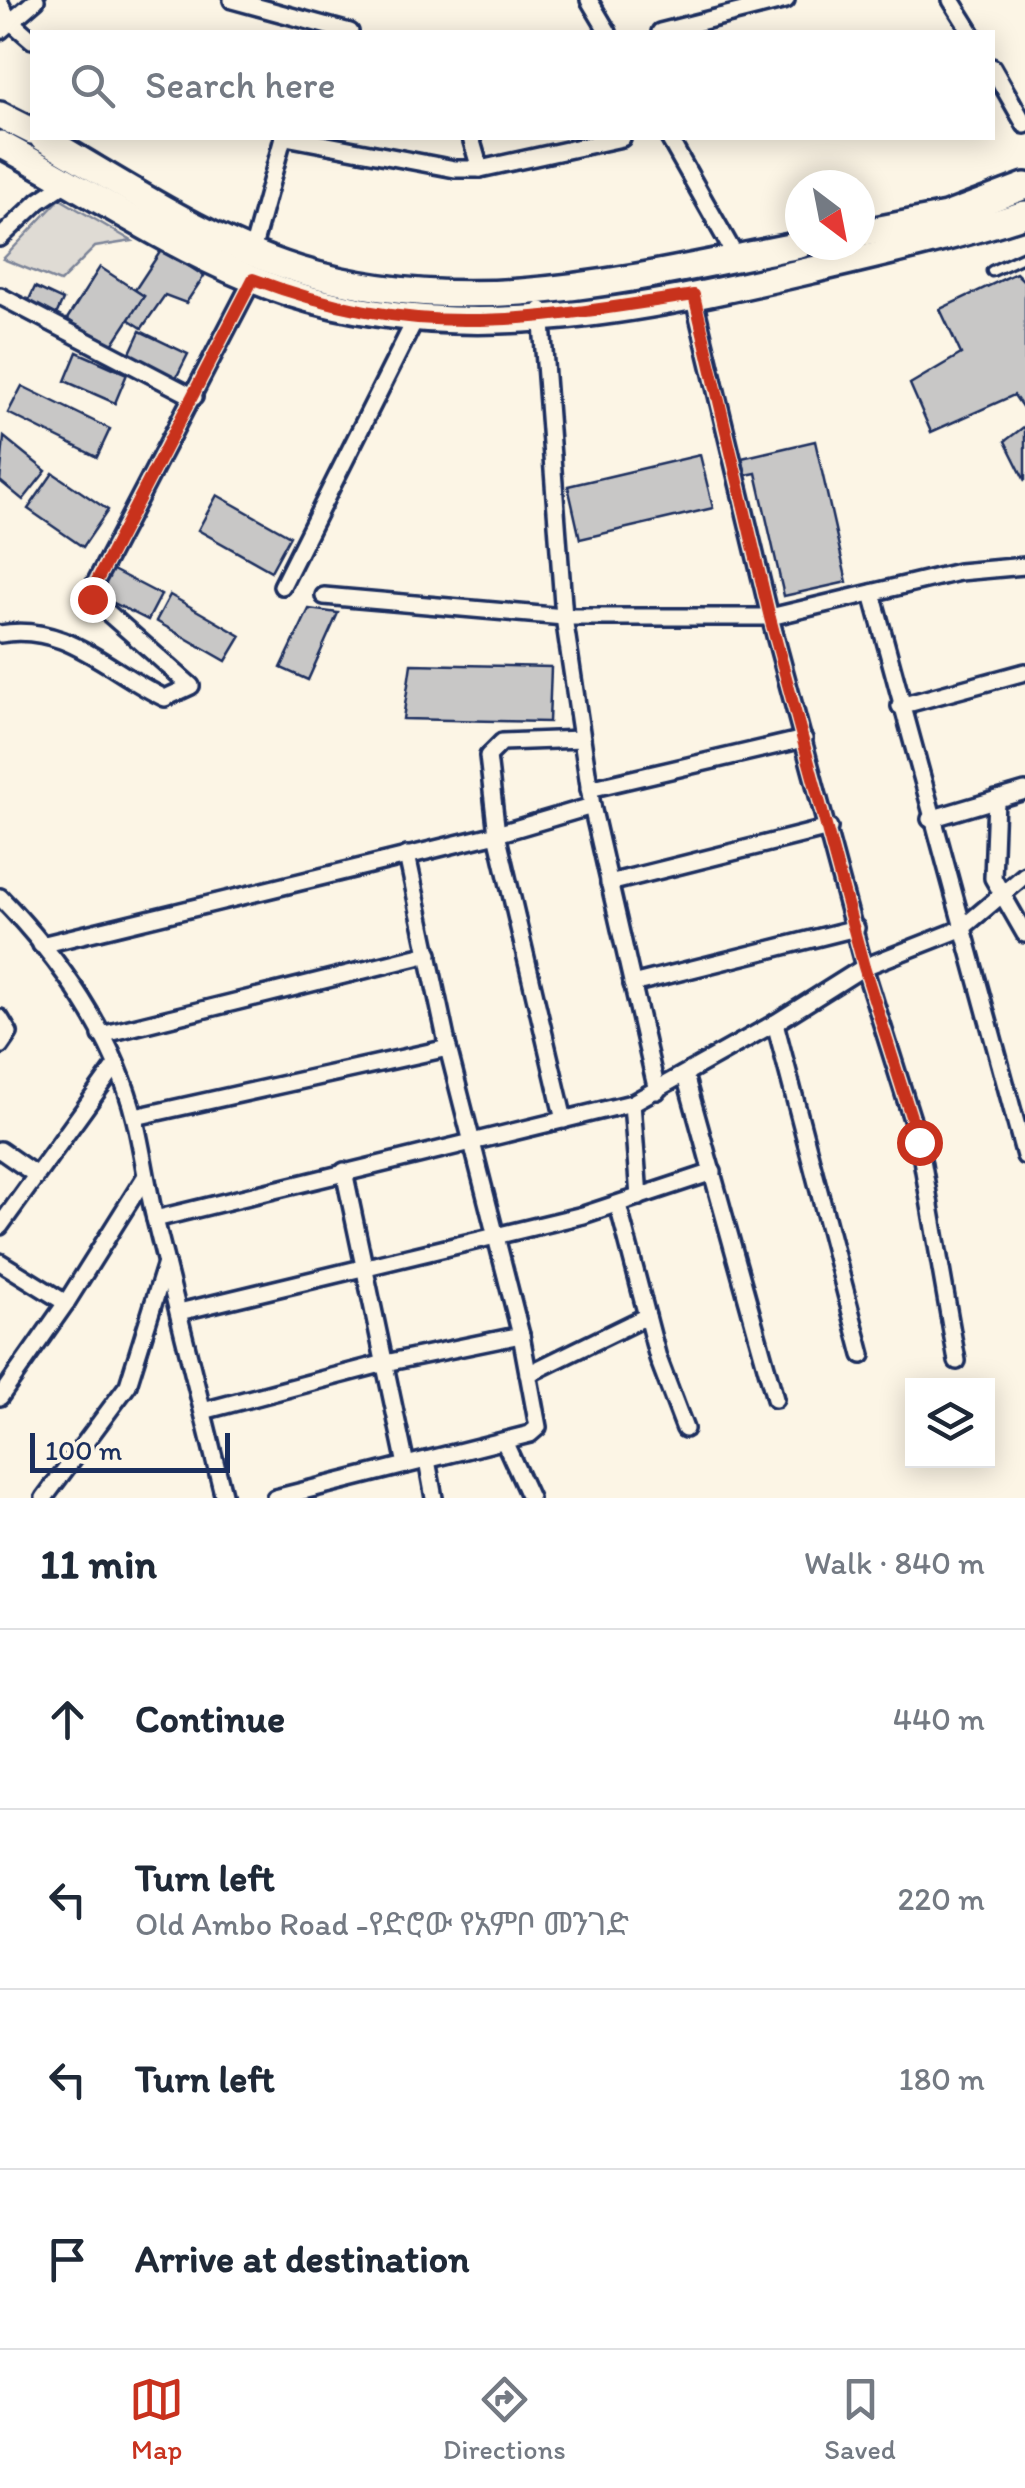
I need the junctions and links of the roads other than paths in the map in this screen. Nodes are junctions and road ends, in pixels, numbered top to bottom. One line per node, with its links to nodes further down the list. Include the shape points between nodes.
1 (36, 0): 10 (street)
2 (232, 0): 8 (street)
3 (589, 0): 12 (street)
4 (707, 0): 9 (street)
5 (786, 0): 9 (street)
6 (951, 0): 14 (street)
7 (0, 3): 10 (street)
8 (262, 3): 11 (street)
9 (714, 18): 13 (street)
10 (4, 26): 15 (street)
11 (316, 29)
12 (606, 30)
13 (668, 30)
14 (971, 30)
15 (30, 39)
16 (995, 73): 18 (street)
17 (0, 115): 19 (main road)
18 (1025, 124)
19 (30, 130)
20 (47, 140): 34 (main road)
21 (282, 140): 34 (street)
22 (301, 140): 27 (street, via 431,167)
23 (472, 140): 27 (street)
24 (613, 140): 27 (street)
25 (670, 140): 36 (street)
26 (0, 144): 28 (main road)
27 (480, 169)
28 (69, 180): 32 (street); 38 (main road, via 220,267)
29 (1025, 186): 31 (main road, via 946,216)
30 (1025, 214): 40 (main road)
31 (875, 230)
32 (0, 238)
33 (785, 247): 36 (main road)
34 (252, 251): 39 (main road, via 375,290 466,298)
35 (1025, 256): 37 (lane)
36 (736, 257): 39 (main road)
37 (992, 272)
38 (253, 279): 43 (main road); 44 (street)
39 (540, 292): 42 (street)
40 (694, 295): 42 (main road); 50 (street)
41 (0, 296): 44 (street)
42 (541, 319): 43 (main road); 49 (street)
43 (415, 320): 46 (street)
44 (194, 397): 51 (street, via 91,592 191,686 165,698 59,637 24,630)
45 (1025, 566): 47 (street, via 959,572)
46 (282, 586)
47 (872, 593): 50 (street); 53 (street)
48 (324, 596): 49 (street)
49 (564, 617): 50 (street); 55 (street)
50 (770, 618): 54 (street)
51 (0, 634)
52 (1025, 672): 53 (street)
53 (900, 706): 60 (street)
54 (804, 738): 56 (street); 61 (street)
55 (582, 739): 56 (street); 62 (street, via 493,747 488,756)
56 (589, 789): 59 (street)
57 (1025, 791): 58 (street)
58 (996, 799): 60 (street); 66 (street, via 993,878)
59 (592, 806): 62 (street); 65 (street)
60 (930, 818): 69 (street)
61 (830, 828): 65 (street); 68 (street)
62 (497, 834): 63 (street); 85 (street)
63 (407, 856): 71 (street); 72 (street)
64 (1025, 875): 66 (street)
65 (609, 883): 74 (street)
66 (1001, 895): 69 (street); 70 (street)
67 (0, 897): 71 (street)
68 (856, 928): 73 (street); 74 (street)
69 (961, 929): 73 (street); 88 (street)
70 (1025, 934)
71 (41, 945): 77 (street)
72 (429, 954): 77 (street); 79 (street)
73 (864, 967): 76 (street); 106 (street, via 919,1142)
74 (632, 984): 82 (street)
75 (0, 1018): 78 (street, via 9,1033)
76 (775, 1023): 81 (street); 105 (street)
77 (101, 1035): 80 (street)
78 (0, 1046)
79 (448, 1048): 84 (street); 86 (street)
80 (116, 1065): 84 (street); 91 (street)
81 (685, 1076): 82 (street); 90 (street)
82 (657, 1091): 83 (street)
83 (632, 1103): 85 (street); 93 (street)
84 (135, 1117): 92 (street)
85 (564, 1120): 86 (street)
86 (472, 1140): 89 (street); 97 (street)
87 (0, 1150): 91 (street)
88 (1025, 1156)
89 (344, 1171): 95 (street); 100 (street)
90 (713, 1172): 93 (street); 110 (street)
91 (36, 1175): 96 (street)
92 (145, 1177): 95 (street); 101 (street)
93 (639, 1197): 94 (street)
94 (618, 1205): 97 (street); 103 (street)
95 (155, 1219): 99 (street)
96 (0, 1226)
97 (492, 1234): 100 (street); 104 (street)
98 (0, 1262): 101 (street)
99 (166, 1263): 102 (street); 117 (street, via 121,1399)
100 (364, 1269): 102 (street); 107 (street)
101 (66, 1304): 109 (street)
102 (179, 1312): 111 (street)
103 (647, 1316): 108 (street); 112 (street)
104 (520, 1334): 107 (street); 108 (street)
105 (862, 1355)
106 (957, 1361)
107 (384, 1363): 111 (street); 115 (street)
108 (528, 1374): 113 (street, via 538,1427)
109 (0, 1396)
110 (775, 1399)
111 (203, 1411): 118 (street)
112 (685, 1429)
113 (504, 1440): 114 (street); 121 (street)
114 (427, 1460): 115 (street); 120 (street)
115 (406, 1465): 116 (street)
116 (334, 1491): 119 (street)
117 (44, 1498)
118 (224, 1498)
119 (275, 1498)
120 (434, 1498)
121 (530, 1498)

